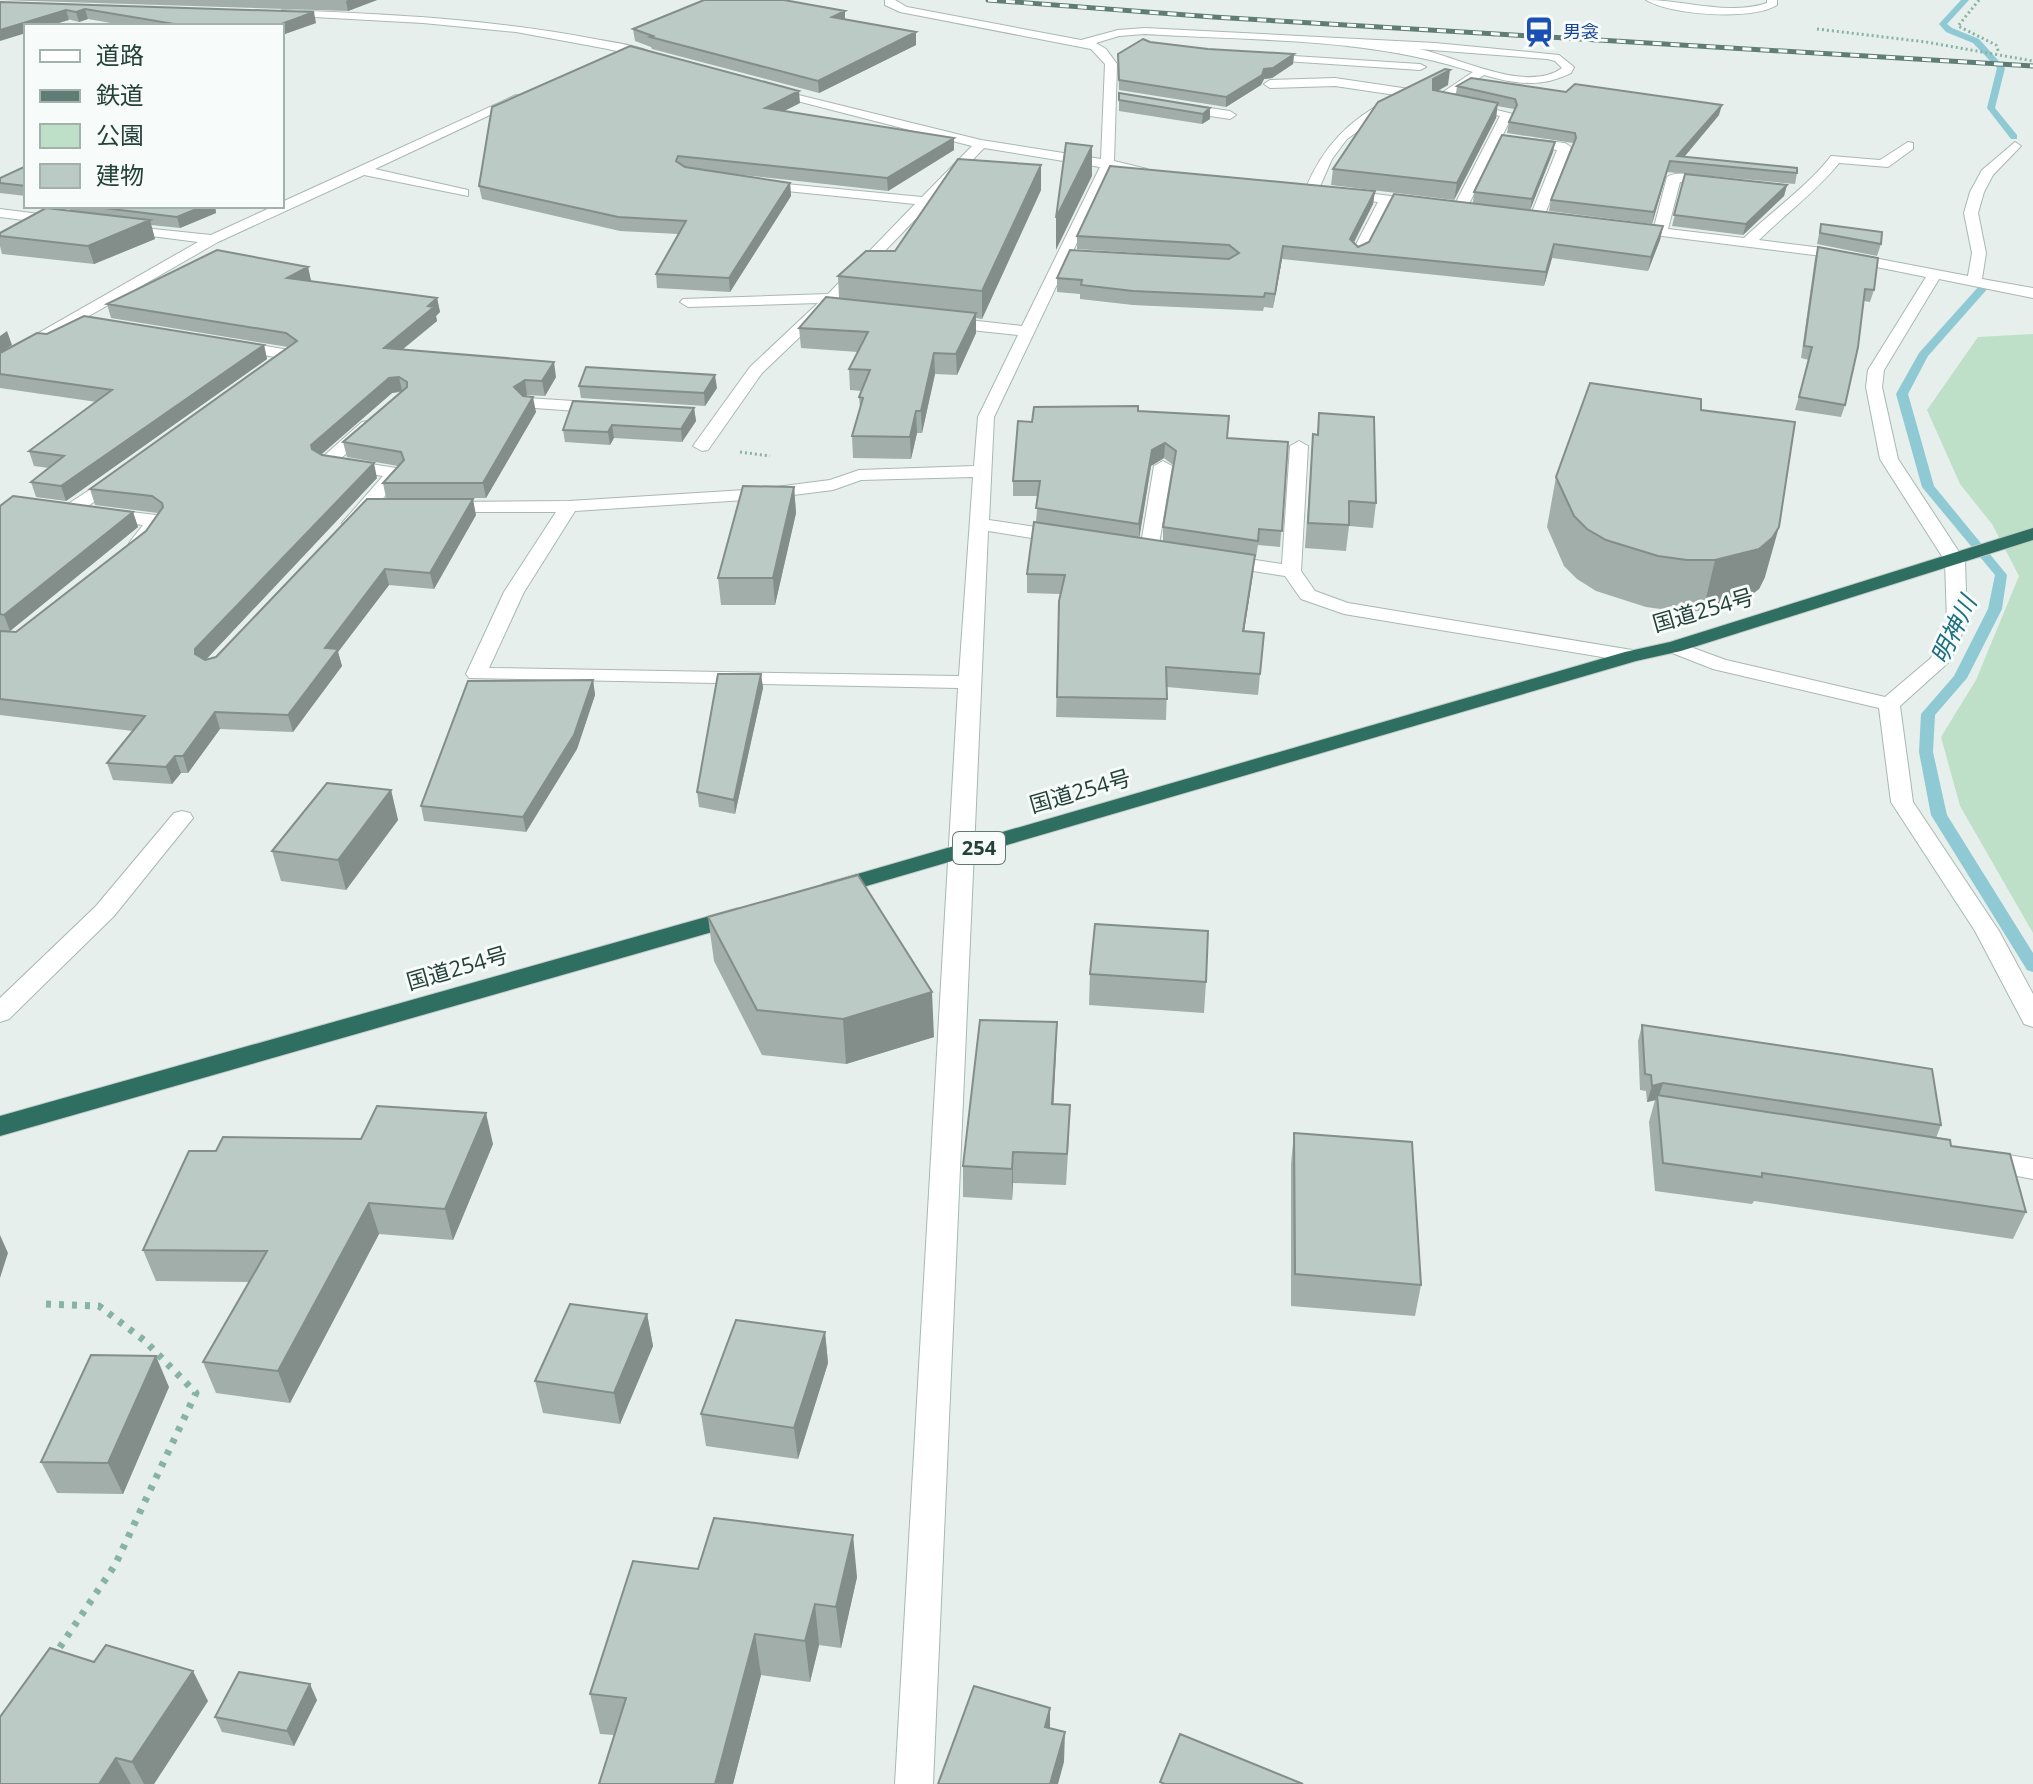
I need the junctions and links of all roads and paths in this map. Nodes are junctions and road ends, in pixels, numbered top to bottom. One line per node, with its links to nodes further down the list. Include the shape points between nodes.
1 (294, 0): 8 (street, via 342,10)
2 (890, 0): 10 (street, via 904,10)
3 (1651, 0): 6 (street, via 1740,11 1767,8)
4 (1751, 0): 6 (street)
5 (1979, 0): 14 (path, via 1958,26 1996,45)
6 (1773, 1)
7 (269, 12): 8 (street)
8 (347, 16): 11 (street)
9 (1817, 29): 14 (path)
10 (1084, 43): 12 (street, via 1145,31); 13 (street); 30 (street, via 1102,51 1111,64 1119,98)
11 (626, 44): 17 (street); 18 (street)
12 (1363, 44): 19 (street, via 1433,55); 19 (street, via 1547,56 1568,64 1563,75 1547,78)
13 (1143, 46)
14 (1998, 54): 16 (path)
15 (1251, 56): 20 (street, via 1454,71)
16 (2033, 61)
17 (600, 62)
18 (671, 62)
19 (1480, 72): 26 (street, via 1437,100 1507,114)
20 (1443, 77)
21 (1268, 79): 36 (street, via 1415,91 1337,138)
22 (756, 86): 27 (street)
23 (529, 94): 31 (street)
24 (1171, 106): 25 (street)
25 (1230, 115)
26 (1495, 138): 41 (street); 46 (street, via 1565,147)
27 (981, 144): 30 (street); 39 (street)
28 (1908, 146): 53 (street, via 1883,164 1836,159 1821,178 1795,190)
29 (2015, 146): 56 (street, via 1987,173 1977,192 1971,213 1979,253)
30 (1107, 165): 32 (street); 63 (street, via 1070,256)
31 (360, 170): 37 (street); 40 (street)
32 (1154, 171)
33 (744, 182): 39 (street)
34 (1731, 183): 51 (street, via 1674,177)
35 (1296, 188): 36 (street)
36 (1312, 190): 38 (street)
37 (463, 193)
38 (1386, 200): 41 (street); 54 (street)
39 (926, 201): 59 (street)
40 (284, 206)
41 (1445, 207): 43 (street)
42 (279, 208): 52 (street)
43 (1476, 210)
44 (0, 213): 48 (street)
45 (1522, 216): 46 (street)
46 (1537, 217): 47 (street)
47 (1553, 219)
48 (76, 222)
49 (106, 226): 52 (street)
50 (1614, 226): 51 (street)
51 (1660, 232): 53 (street)
52 (213, 239): 60 (street)
53 (1748, 242): 55 (street)
54 (1358, 254)
55 (1935, 274): 56 (street); 86 (street, via 1876,370 1874,387 1889,459)
56 (1974, 282): 57 (street)
57 (2033, 293)
58 (688, 302): 59 (street)
59 (830, 306): 70 (street, via 756,370 715,415)
60 (72, 319): 62 (street); 65 (street)
61 (931, 321): 63 (street)
62 (103, 324)
63 (1026, 331): 74 (street, via 986,417)
64 (211, 342): 66 (street, via 289,355)
65 (0, 362)
66 (250, 383)
67 (527, 403): 68 (street)
68 (617, 408)
69 (379, 417): 76 (street, via 326,462 396,473)
70 (702, 446)
71 (1299, 446): 87 (street)
72 (135, 465): 85 (street, via 64,509 156,521)
73 (1163, 466): 83 (street)
74 (982, 471): 75 (street, via 859,475 833,485 761,494); 79 (street)
75 (569, 506): 78 (street); 90 (street, via 514,592 476,674)
76 (366, 507): 77 (street); 82 (street)
77 (397, 507)
78 (428, 507)
79 (978, 524): 81 (street); 90 (street)
80 (2025, 536): 86 (highway, 国道254号 / 254)
81 (1087, 541)
82 (333, 542)
83 (1149, 550)
84 (1197, 557): 87 (street)
85 (118, 559)
86 (1955, 561): 88 (highway, 国道254号 / 254); 91 (street, via 1957,622 1940,661)
87 (1291, 571): 89 (street, via 1308,595 1344,608)
88 (1674, 647): 89 (highway, 国道254号 / 254); 91 (street, via 1720,665)
89 (1632, 656): 93 (highway, 国道254号 / 254)
90 (969, 682): 93 (street)
91 (1889, 704): 97 (street, via 1902,802 1987,931)
92 (182, 818): 96 (street, via 105,911)
93 (961, 853): 94 (highway, 国道254号 / 254); 103 (street)
94 (809, 896)
95 (763, 908): 98 (highway, 国道254号)
96 (0, 1013)
97 (2033, 1018)
98 (0, 1126)
99 (1957, 1157): 100 (street)
100 (2033, 1169)
101 (46, 1304): 102 (path, via 99,1306 145,1341 196,1393 115,1565)
102 (44, 1671)
103 (914, 1784)

